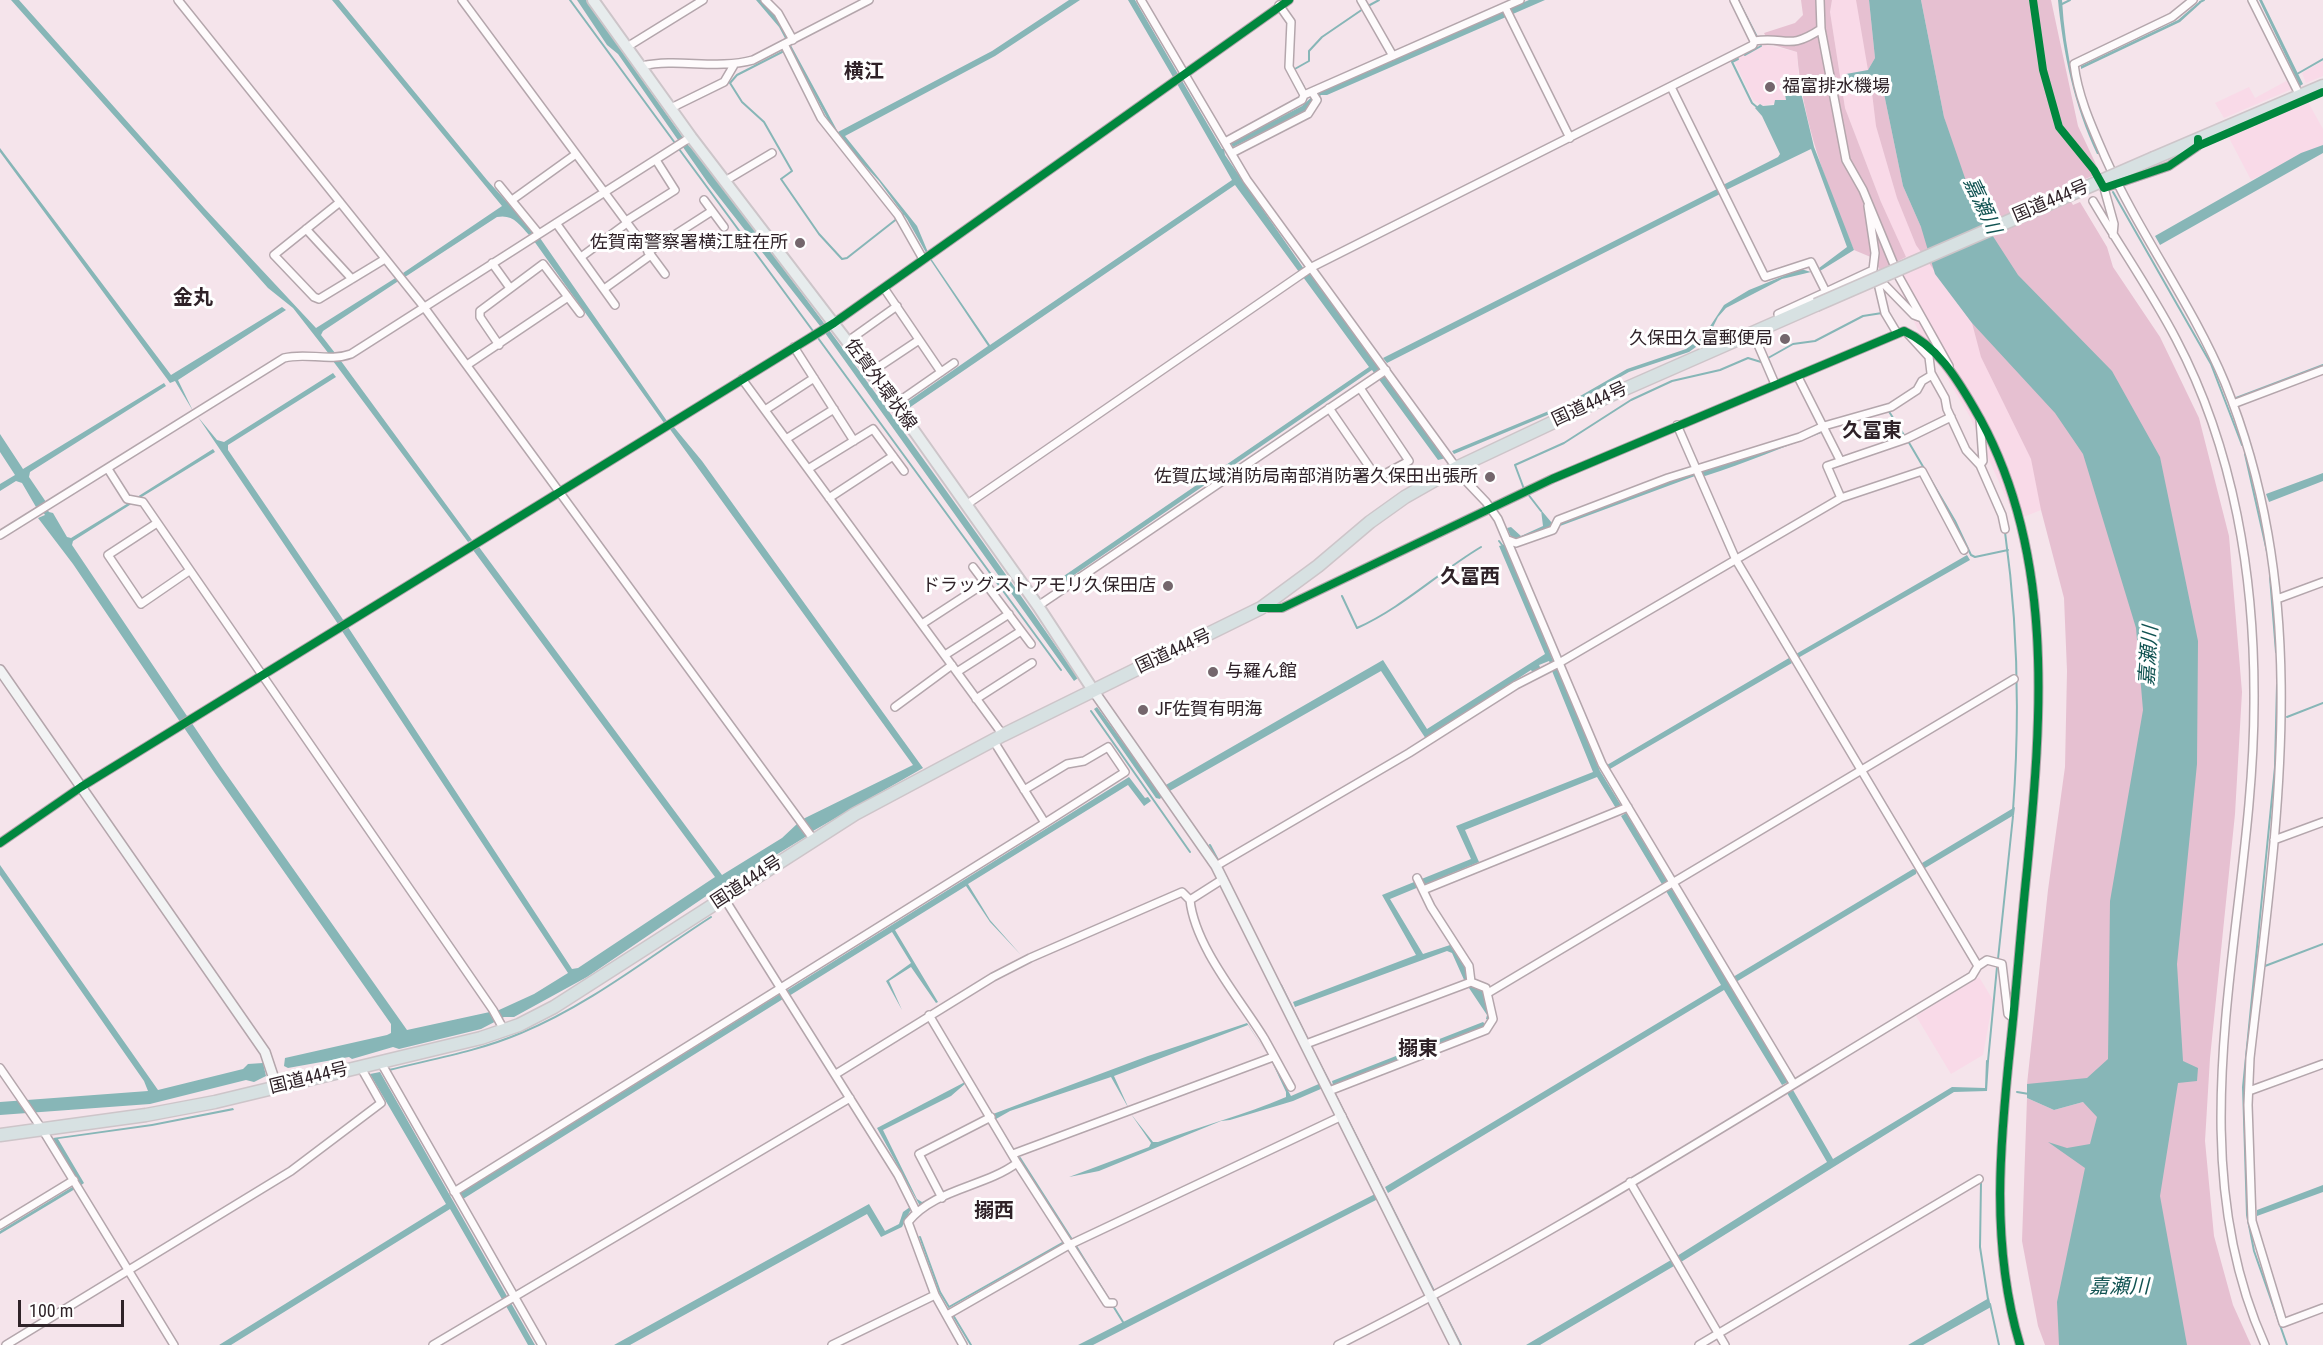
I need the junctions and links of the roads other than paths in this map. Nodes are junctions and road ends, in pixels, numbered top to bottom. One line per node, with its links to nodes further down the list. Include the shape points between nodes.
1 (178, 0): 47 (street)
2 (462, 0): 38 (street)
3 (593, 0): 20 (main road, 佐賀外環状線)
4 (703, 0): 20 (street)
5 (765, 0): 18 (street, via 778,13)
6 (869, 0): 18 (street)
7 (1142, 0): 25 (street)
8 (1289, 0): 15 (street)
9 (1361, 0): 22 (street)
10 (1520, 0): 16 (street)
11 (1734, 0): 19 (street)
12 (1820, 0): 17 (street)
13 (2193, 0): 42 (street, via 2172,17 2074,64 2090,125)
14 (2252, 0): 30 (street)
15 (1279, 5): 25 (street); 29 (street, via 1291,22 1289,67)
16 (1506, 7): 22 (street); 32 (street)
17 (1821, 29): 19 (street, via 1804,41); 48 (street, via 1846,160)
18 (793, 40): 21 (street)
19 (1754, 42): 27 (street)
20 (627, 47): 24 (main road, 佐賀外環状線)
21 (786, 48): 23 (street); 58 (street, via 826,126)
22 (1393, 56): 28 (street)
23 (734, 65): 24 (street); 31 (street, via 723,82)
24 (642, 66): 31 (main road, 佐賀外環状線)
25 (1182, 74): 35 (street); 58 (street)
26 (2323, 86): 30 (highway, 国道444号)
27 (1671, 87): 32 (street); 69 (street, via 1765,277 1811,262)
28 (1312, 92): 29 (street); 37 (street, via 1317,100 1308,114)
29 (1304, 95): 35 (street, via 1302,100)
30 (2300, 96): 33 (highway, 国道444号)
31 (671, 108): 34 (main road, 佐賀外環状線)
32 (1570, 138): 61 (street)
33 (2198, 139): 42 (street, via 2198,146 2169,166); 76 (highway, 国道444号, bridge)
34 (686, 141): 39 (street); 40 (main road, 佐賀外環状線)
35 (1226, 142): 37 (street)
36 (772, 153): 40 (street)
37 (1232, 153): 61 (street)
38 (576, 154): 43 (street); 44 (street)
39 (656, 160): 43 (street); 50 (street, via 675,190)
40 (726, 181): 77 (main road, 佐賀外環状線)
41 (499, 185): 44 (street)
42 (2117, 185): 55 (street, via 2104,188 2114,224); 98 (street, via 2193,317)
43 (605, 192): 50 (street); 51 (street)
44 (512, 200): 54 (street)
45 (704, 200): 49 (street)
46 (2093, 201): 55 (street)
47 (340, 202): 53 (street); 59 (street)
48 (1868, 205): 62 (street, via 1875,253); 75 (street, via 1899,277)
49 (712, 211): 52 (street); 56 (street)
50 (627, 222): 56 (street); 57 (street)
51 (556, 223): 54 (street); 57 (street)
52 (724, 227)
53 (306, 229): 65 (street); 65 (street, via 274,255 319,299)
54 (539, 234): 60 (street)
55 (2113, 235): 219 (street, via 2176,338 2196,380 2230,481 2241,536 2252,632 2252,765 2223,1052 2221,1137 2228,1222 2247,1298)
56 (650, 254): 63 (street); 68 (street)
57 (580, 257): 68 (street)
58 (927, 257): 67 (street)
59 (385, 259): 65 (street); 73 (street)
60 (492, 263): 66 (street); 73 (street)
61 (1310, 269): 90 (street); 119 (street)
62 (1873, 270): 64 (street); 69 (street)
63 (665, 274)
64 (1877, 277): 75 (street, via 1914,315); 78 (street, via 1885,313)
65 (352, 279)
66 (510, 288): 70 (street, via 543,264); 82 (street, via 480,311)
67 (884, 288): 72 (street); 77 (street)
68 (604, 289): 71 (street)
69 (1826, 292): 76 (street, via 1778,314)
70 (568, 297): 74 (street); 82 (street)
71 (615, 305)
72 (897, 306): 80 (street); 81 (street)
73 (424, 307): 85 (street); 112 (street, via 341,358 284,358)
74 (579, 313)
75 (1922, 318): 87 (street)
76 (1780, 321): 79 (highway, 国道444号)
77 (833, 323): 81 (main road, 佐賀外環状線); 83 (street)
78 (1901, 332): 87 (street, via 1921,338); 91 (street, via 1925,351); 92 (street)
79 (1753, 333): 95 (street); 111 (highway, 国道444号)
80 (919, 340): 88 (street); 89 (street)
81 (848, 341): 88 (main road, 佐賀外環状線)
82 (499, 345): 85 (street)
83 (794, 347): 93 (street); 94 (street)
84 (954, 363): 89 (street)
85 (467, 365): 116 (street)
86 (2323, 370): 98 (street)
87 (1952, 371): 103 (street)
88 (871, 372): 97 (main road, 佐賀外環状線)
89 (941, 372): 97 (street)
90 (1381, 373): 96 (street); 111 (street)
91 (1932, 375): 102 (street); 105 (street, via 1891,407)
92 (1798, 377): 95 (street); 105 (street)
93 (814, 378): 100 (street); 101 (street)
94 (742, 379): 101 (street); 116 (street)
95 (1775, 384): 104 (street)
96 (1360, 388): 99 (street); 99 (street, via 1409,461 1377,478)
97 (895, 404): 119 (main road, 佐賀外環状線)
98 (2233, 404): 131 (street, via 2264,510)
99 (1329, 408): 132 (street)
100 (834, 409): 106 (street); 107 (street)
101 (765, 410): 106 (street)
102 (1951, 417): 109 (street, via 1906,439); 110 (street, via 1966,450)
103 (1980, 418): 110 (street, via 1984,445); 171 (street, via 1996,449 2020,521 2034,599 2038,671 2038,753)
104 (1677, 425): 114 (street); 120 (street)
105 (1824, 426): 109 (street); 114 (street)
106 (786, 439): 113 (street)
107 (854, 441): 108 (street, via 873,429); 113 (street)
108 (893, 456): 115 (street); 117 (street)
109 (1840, 460): 118 (street, via 1827,466)
110 (1980, 465): 122 (street)
111 (1456, 468): 120 (street); 133 (highway, 国道444号, via 1370,522)
112 (108, 469): 121 (street, via 127,499 142,502); 123 (street)
113 (808, 469): 117 (street)
114 (1695, 470): 124 (street, via 1558,520 1553,530 1516,543); 126 (street)
115 (904, 471)
116 (560, 491): 144 (street); 156 (street)
117 (830, 498): 135 (street)
118 (1841, 498): 125 (street, via 1922,471); 126 (street)
119 (966, 505): 132 (main road, 佐賀外環状線)
120 (1490, 508): 124 (street); 133 (street, via 1282,608)
121 (157, 523): 128 (street); 128 (street, via 108,555 141,604)
122 (2005, 529)
123 (0, 535)
124 (1508, 540): 140 (street)
125 (1964, 550)
126 (1736, 560): 140 (street); 150 (street)
127 (973, 567): 130 (street)
128 (189, 571): 144 (street)
129 (2323, 582): 131 (street)
130 (985, 583): 134 (street); 135 (street)
131 (2277, 599): 157 (street, via 2282,758)
132 (1038, 606): 146 (main road, 佐賀外環状線)
133 (1261, 608): 146 (highway, 国道444号)
134 (1009, 614): 136 (street); 138 (street)
135 (922, 624): 138 (street)
136 (1021, 631): 137 (street); 143 (street)
137 (1031, 644)
138 (945, 655): 141 (street)
139 (1032, 663): 147 (street)
140 (1559, 663): 153 (street, via 1602,764); 159 (street)
141 (952, 665): 143 (street); 148 (street)
142 (0, 670): 151 (street)
143 (957, 672): 147 (street)
144 (261, 675): 151 (street); 172 (street)
145 (2014, 679): 150 (street)
146 (1093, 690): 149 (highway, 国道444号); 159 (street)
147 (976, 699): 149 (street)
148 (895, 707)
149 (998, 738): 152 (street); 156 (highway, 国道444号, via 855,814)
150 (1862, 770): 162 (street); 166 (street)
151 (81, 787): 158 (street); 182 (street, via 265,1052)
152 (1024, 790): 155 (street); 155 (street, via 1067,764 1084,761 1108,747 1125,772)
153 (1628, 807): 162 (street); 163 (street)
154 (2323, 822): 157 (street)
155 (1045, 823): 168 (street)
156 (808, 832): 164 (highway, 国道444号)
157 (2274, 840): 184 (street)
158 (0, 843)
159 (1216, 866): 161 (street)
160 (1417, 878): 163 (street)
161 (1223, 879): 165 (street); 173 (street)
162 (1674, 883): 169 (street); 180 (street)
163 (1423, 890): 167 (street, via 1469,966)
164 (724, 898): 168 (street); 172 (highway, 国道444号, via 554,1007)
165 (1190, 900): 170 (street, via 1182,892 1030,958); 174 (street, via 1194,922 1237,1001)
166 (1978, 966): 171 (street, via 1987,960 2002,963 2008,1014); 180 (street, via 1972,976)
167 (1471, 982): 169 (street, via 1484,985); 173 (street)
168 (781, 988): 179 (street); 195 (street)
169 (1488, 993): 183 (street, via 1493,1019 1486,1030)
170 (929, 1015): 179 (street); 187 (street)
171 (2013, 1018): 218 (street, via 2003,1111 2000,1230)
172 (503, 1027): 175 (highway, 国道444号)
173 (1306, 1044): 183 (street)
174 (1274, 1057): 181 (street); 190 (street)
175 (380, 1061): 177 (highway, 国道444号); 195 (street)
176 (2323, 1064): 184 (street)
177 (360, 1066): 182 (highway, 国道444号); 200 (street, via 381,1103 291,1171)
178 (0, 1068): 188 (street)
179 (836, 1074): 185 (street)
180 (1793, 1083): 194 (street)
181 (1291, 1087)
182 (277, 1088): 188 (highway, 国道444号, via 146,1115)
183 (1329, 1091): 186 (street)
184 (2249, 1091): 205 (street, via 2252,1221 2283,1323)
185 (849, 1098): 197 (street); 202 (street)
186 (1342, 1116): 199 (street); 203 (street)
187 (991, 1118): 190 (street); 196 (street, via 919,1154)
188 (42, 1129): 189 (highway, 国道444号); 193 (street)
189 (0, 1135)
190 (1012, 1154): 191 (street)
191 (1017, 1163): 196 (street, via 1007,1171); 199 (street)
192 (1979, 1179): 207 (street)
193 (74, 1180): 198 (street); 200 (street)
194 (1630, 1182): 203 (street); 207 (street)
195 (454, 1192): 202 (street)
196 (942, 1198): 197 (street)
197 (916, 1211): 201 (street, via 908,1222)
198 (0, 1225)
199 (1069, 1245): 204 (street); 206 (street)
200 (128, 1271): 208 (street); 209 (street)
201 (934, 1295): 206 (street); 212 (street)
202 (514, 1298): 210 (street); 211 (street)
203 (1432, 1298): 214 (street); 215 (street)
204 (1110, 1303)
205 (2323, 1308)
206 (947, 1315): 213 (street)
207 (1718, 1334): 216 (street); 217 (street)
208 (6, 1345)
209 (174, 1345)
210 (433, 1345)
211 (542, 1345)
212 (832, 1345)
213 (963, 1345)
214 (1338, 1345)
215 (1455, 1345)
216 (1700, 1345)
217 (1725, 1345)
218 (2020, 1345)
219 (2265, 1345)

